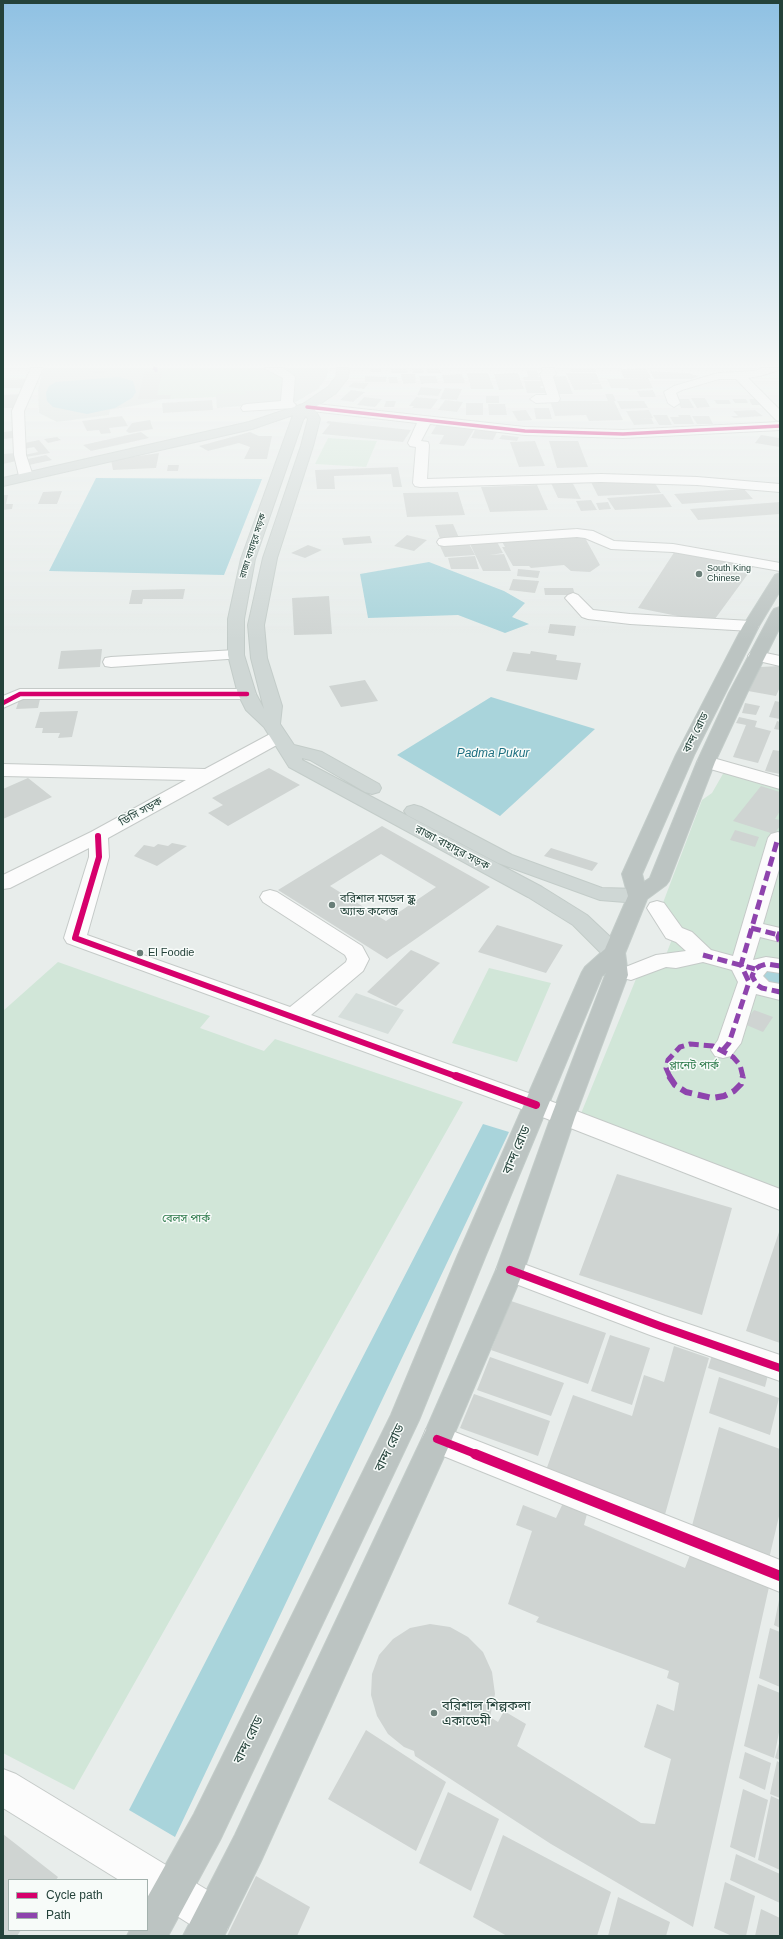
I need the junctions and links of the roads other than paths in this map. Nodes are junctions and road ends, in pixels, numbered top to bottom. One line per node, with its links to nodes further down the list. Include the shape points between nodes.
1 (21, 458): 6 (street)
2 (104, 458): 6 (main road)
3 (283, 458): 15 (main road, রাজা বাহাদুর সড়ক, via 248,559 236,619)
4 (303, 458): 21 (main road, রাজা বাহাদুর সড়ক, via 270,558 256,625 258,658 273,706)
5 (422, 458): 8 (street, via 420,484 600,478 697,481)
6 (26, 476): 7 (main road)
7 (3, 482)
8 (780, 488)
9 (444, 542): 10 (street, via 577,533 588,534 611,544 673,548)
10 (780, 567)
11 (780, 578): 14 (highway, বান্দ রোড)
12 (574, 598): 14 (street, via 588,614)
13 (780, 612): 16 (highway, বান্দ রোড)
14 (750, 626): 29 (highway, বান্দ রোড, via 685,755 632,874)
15 (236, 655): 18 (street); 19 (main road, রাজা বাহাদুর সড়ক)
16 (756, 656): 17 (street); 22 (highway, বান্দ রোড)
17 (780, 661)
18 (111, 662)
19 (248, 694): 20 (street, via 20,694); 21 (main road, রাজা বাহাদুর সড়ক, via 255,710)
20 (3, 703)
21 (279, 736): 24 (street, ডিসি সড়ক); 29 (main road, রাজা বাহাদুর সড়ক, via 505,859 600,894); 35 (main road, রাজা বাহাদুর সড়ক, via 295,764 535,892 580,920)
22 (706, 762): 25 (street); 29 (highway, বান্দ রোড, via 659,880)
23 (3, 770): 24 (street)
24 (209, 775): 26 (street, ডিসি সড়ক)
25 (780, 783)
26 (98, 836): 28 (street, ডিসি সড়ক); 39 (street, via 99,857 75,938)
27 (778, 838): 32 (street)
28 (3, 883)
29 (638, 896): 35 (highway, বান্দ রোড)
30 (270, 897): 39 (street, via 354,951 358,958 354,966)
31 (657, 908): 34 (street, via 674,934 684,937)
32 (751, 928): 33 (street); 37 (street)
33 (780, 937)
34 (703, 955): 35 (street, via 676,961); 37 (street)
35 (623, 963): 41 (highway, বান্দ রোড, via 593,972); 42 (highway)
36 (780, 966): 37 (street, via 766,964)
37 (750, 974): 38 (street, via 762,988); 40 (street, via 729,1043)
38 (780, 992)
39 (292, 1017): 41 (street)
40 (724, 1050)
41 (536, 1106): 42 (street); 49 (highway, বান্দ রোড, via 404,1420 208,1826)
42 (564, 1117): 43 (street); 44 (highway)
43 (780, 1200)
44 (510, 1270): 45 (street); 46 (highway)
45 (780, 1368)
46 (437, 1439): 47 (street); 50 (highway, via 248,1848)
47 (780, 1576)
48 (3, 1787): 49 (street)
49 (172, 1889): 50 (street); 51 (highway, বান্দ রোড)
50 (208, 1926)
51 (147, 1936)

